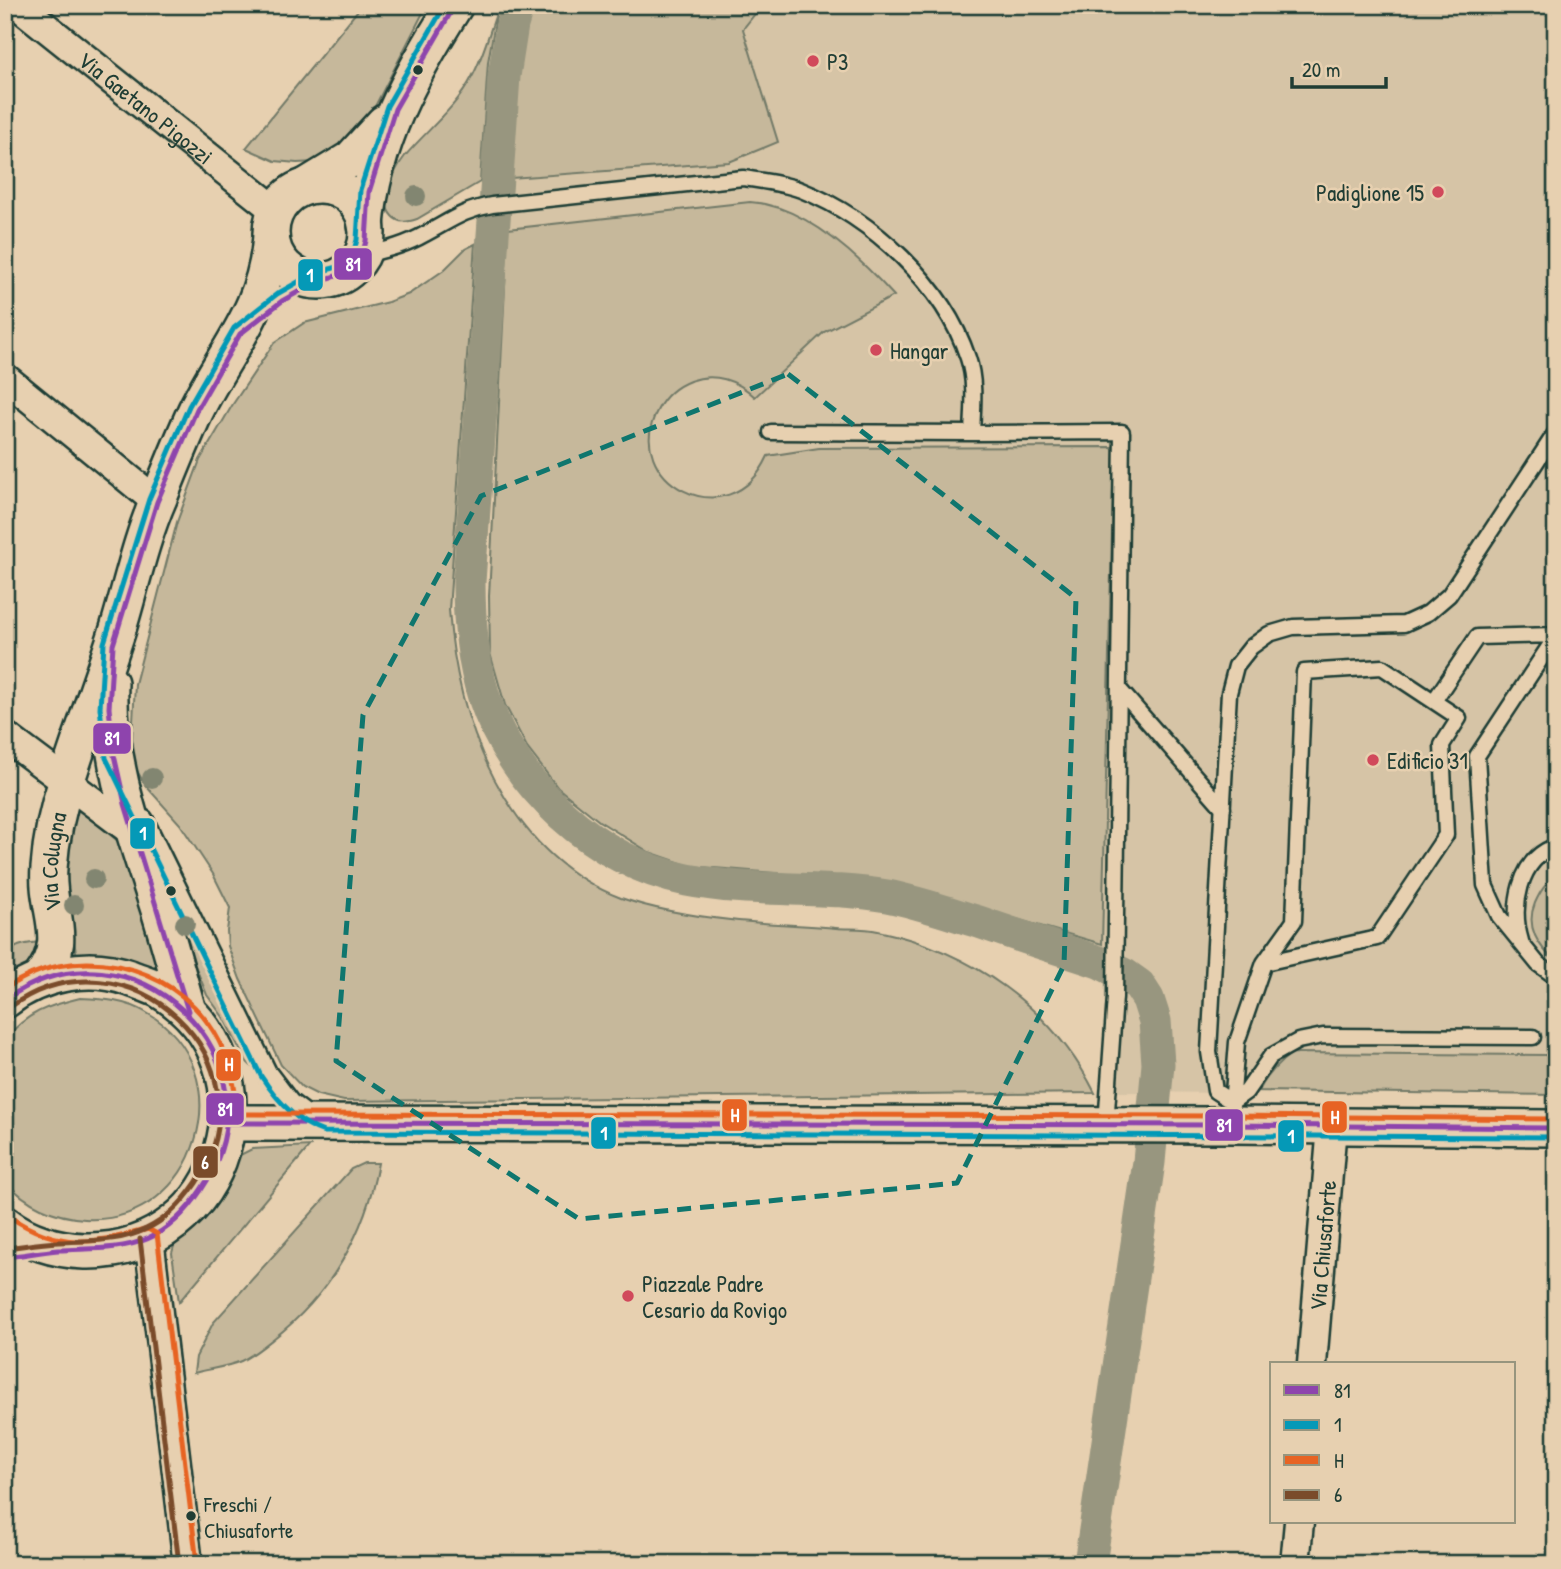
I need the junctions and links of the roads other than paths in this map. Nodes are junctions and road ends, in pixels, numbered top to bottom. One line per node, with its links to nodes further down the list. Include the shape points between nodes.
1 (18, 5): 5 (street, Via Gaetano Pigozzi)
2 (455, 5): 3 (street)
3 (396, 109): 4 (street, via 351,159); 6 (street, via 369,192)
4 (306, 187): 5 (street, via 293,192); 6 (street, via 318,184 353,199 362,211)
5 (274, 224): 7 (street, via 275,251 282,263 292,273); 8 (street, Via Colugna, via 260,296)
6 (364, 240): 7 (street, via 343,274); 12 (lane, via 380,252 468,210 509,204 743,178 774,182 802,191 867,228 898,253 938,299 969,359 974,386)
7 (318, 281): 8 (street, Via Colugna, via 282,301)
8 (240, 334): 13 (street, Via Colugna, via 197,409)
9 (5, 378): 13 (street)
10 (771, 432): 12 (lane)
11 (1556, 432): 21 (lane, via 1449,595 1428,613 1404,624 1293,627 1269,634 1251,647 1236,666 1229,693)
12 (972, 433): 16 (lane, via 1122,432)
13 (157, 502): 15 (street, Via Colugna)
14 (1556, 636): 17 (lane, via 1477,637); 24 (lane, via 1477,756 1485,885 1499,916)
15 (113, 645): 19 (street, Via Colugna, via 109,708); 20 (street, Via Colugna)
16 (1120, 690): 21 (lane); 34 (lane, via 1115,948)
17 (1434, 701): 25 (lane, via 1459,718 1441,745 1446,835 1377,937); 25 (lane, via 1382,667 1304,672 1294,921)
18 (5, 736): 20 (street)
19 (114, 755): 22 (street, Via Colugna); 33 (lane, via 269,1072 290,1101)
20 (66, 782): 22 (street, Via Colugna); 27 (street, Via Colugna, via 49,868 57,948)
21 (1223, 808): 31 (lane, via 1209,1052 1215,1091)
22 (134, 832): 29 (street, Via Colugna)
23 (1556, 846): 24 (lane, via 1534,862 1521,884 1516,925)
24 (1522, 945): 26 (lane)
25 (1264, 963): 31 (lane, via 1237,1042)
26 (1556, 976)
27 (40, 979): 28 (street); 29 (street, via 68,972 117,973 159,989)
28 (5, 1000)
29 (188, 1012): 32 (street, via 211,1042 222,1072)
30 (1533, 1037): 31 (lane, via 1323,1036 1298,1041 1271,1056)
31 (1231, 1114): 34 (street, via 1165,1125); 35 (street)
32 (229, 1123): 33 (street); 38 (street, via 220,1158 203,1192 180,1218)
33 (324, 1123): 34 (street)
34 (1118, 1125)
35 (1332, 1126): 36 (street); 41 (street, Via Chiusaforte)
36 (1556, 1128)
37 (5, 1224): 39 (street, via 39,1243)
38 (149, 1238): 39 (street, via 102,1251); 43 (street)
39 (67, 1250): 40 (street)
40 (5, 1257)
41 (1312, 1362)
42 (1299, 1524): 44 (street)
43 (188, 1564)
44 (1295, 1564)

